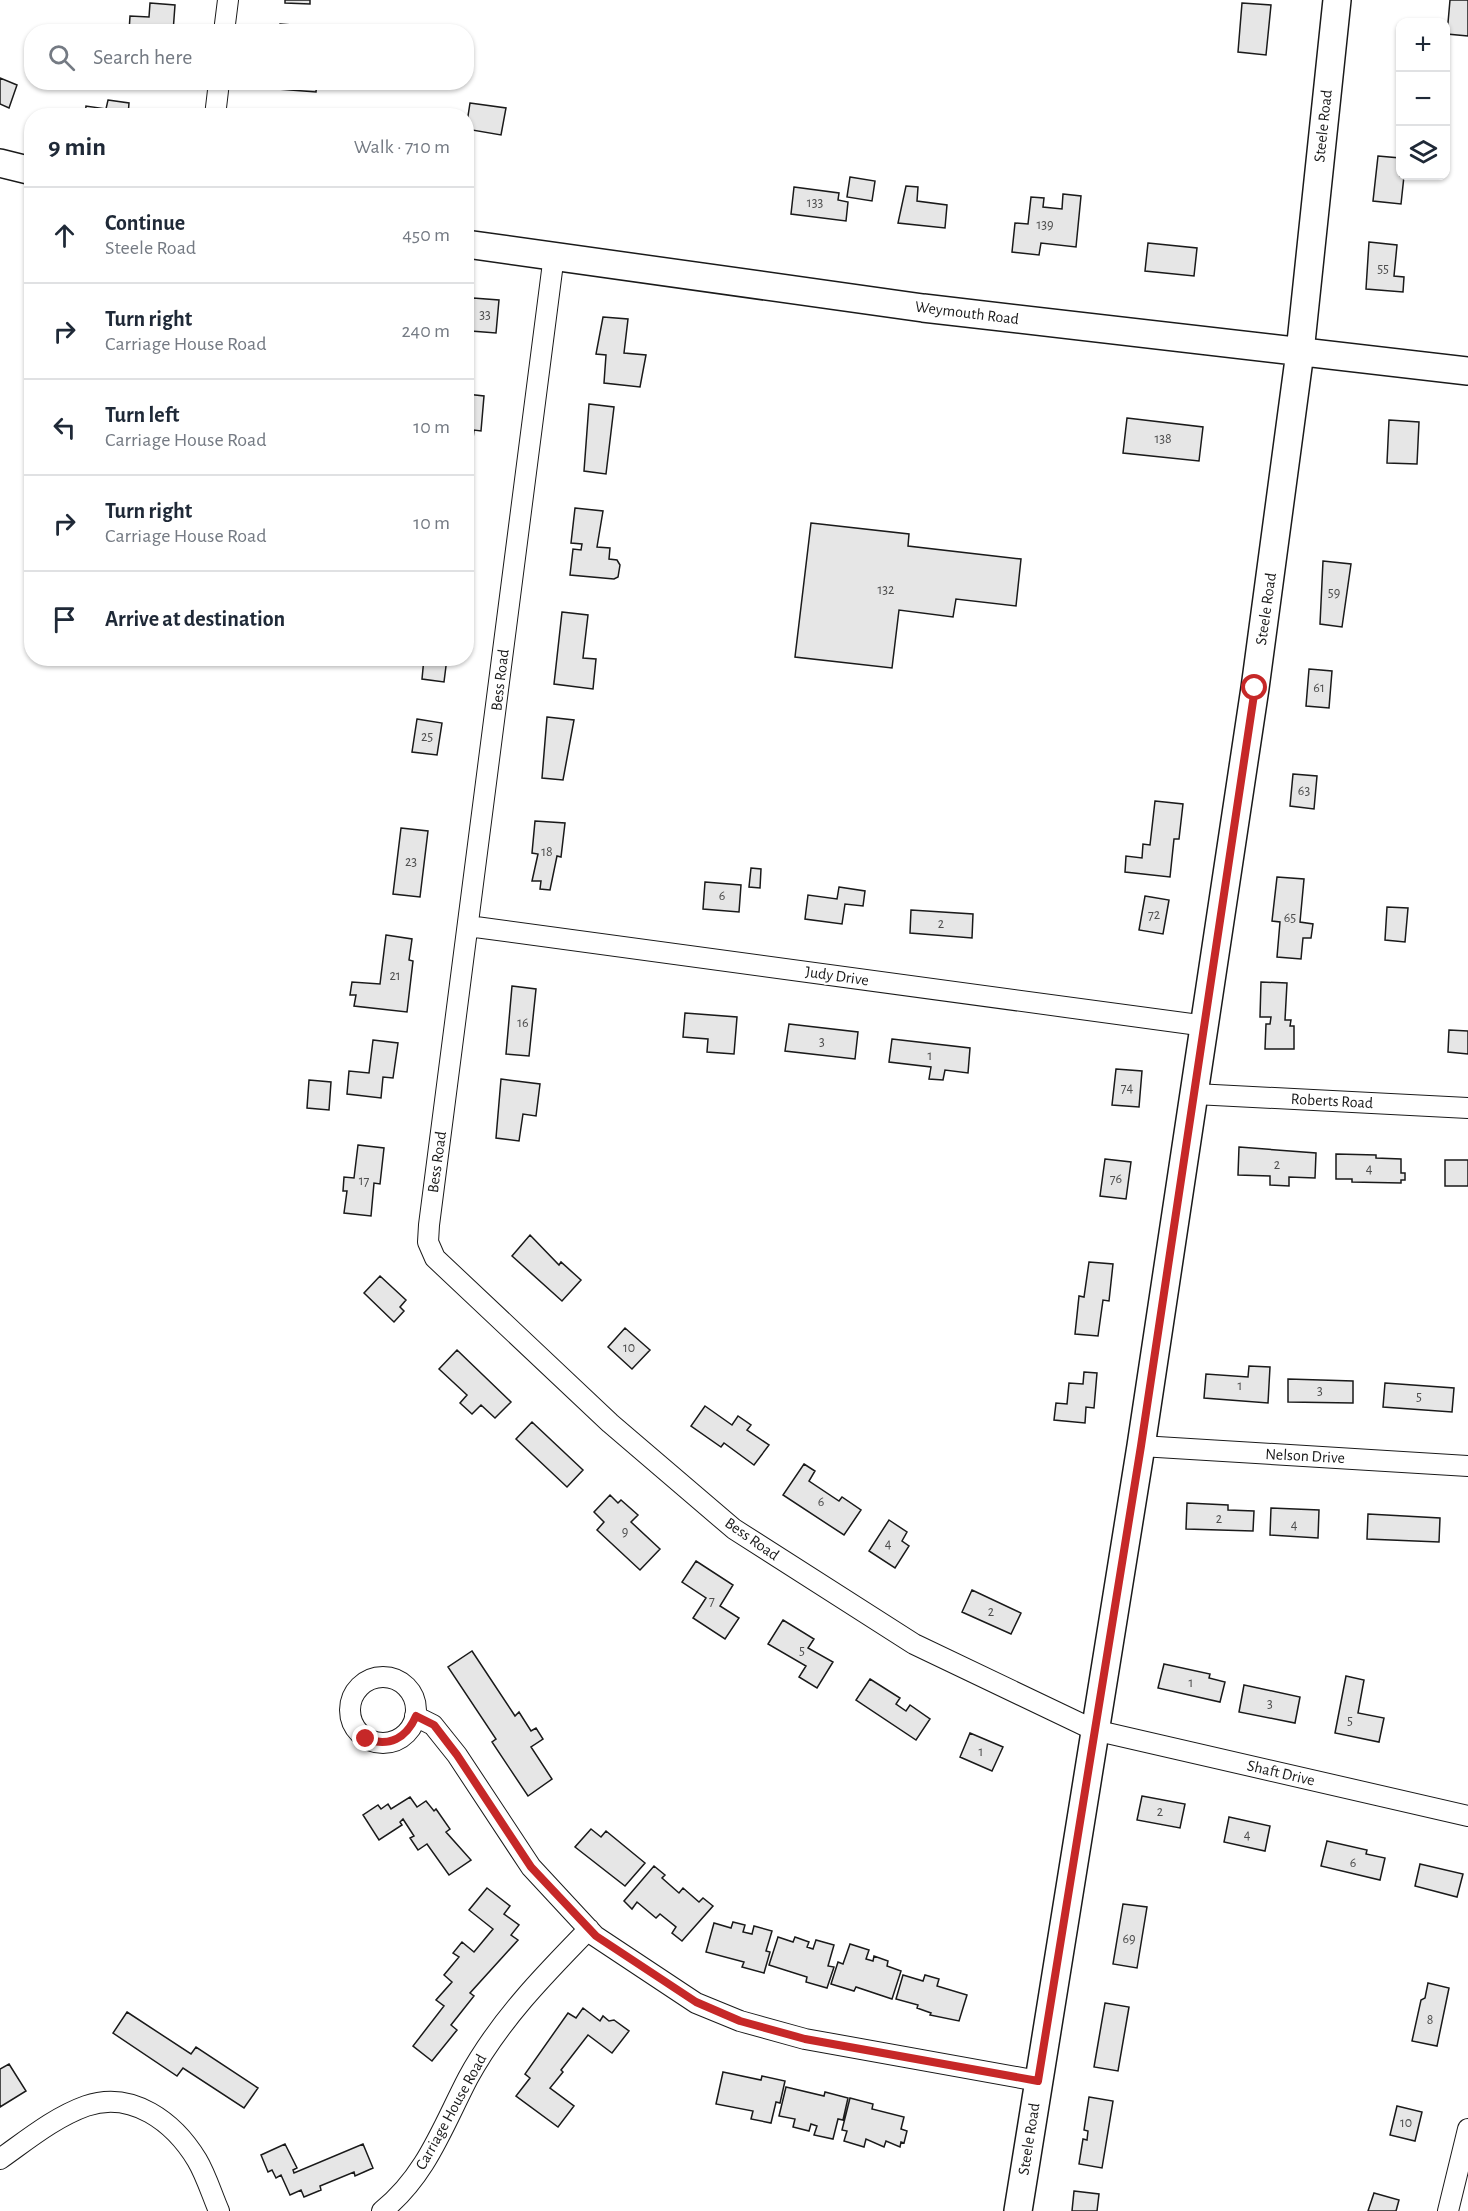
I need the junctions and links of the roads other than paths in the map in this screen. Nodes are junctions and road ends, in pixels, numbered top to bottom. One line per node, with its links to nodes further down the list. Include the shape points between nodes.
1 (228, 0): 3 (street)
2 (1337, 0): 10 (street, Steele Road)
3 (225, 24)
4 (218, 90): 5 (street)
5 (216, 108)
6 (0, 163): 7 (street)
7 (24, 169)
8 (474, 245): 9 (street, Weymouth Road)
9 (554, 255): 10 (street, Weymouth Road, via 923,308); 12 (street, Bess Road)
10 (1300, 352): 11 (street, Weymouth Road); 13 (street, Steele Road)
11 (1468, 370)
12 (468, 926): 13 (street, Judy Drive); 19 (street, Bess Road, via 429,1225 428,1242 435,1258 610,1423 734,1529 914,1644)
13 (1206, 1026): 14 (street, Steele Road)
14 (1195, 1094): 15 (street, Roberts Road); 16 (street, Steele Road)
15 (1468, 1108)
16 (1141, 1446): 17 (street, Nelson Drive); 19 (street, Steele Road)
17 (1468, 1466)
18 (416, 1716): 21 (street, via 434,1725 531,1867)
19 (1094, 1730): 20 (street, Shaft Drive); 22 (street, Steele Road)
20 (1468, 1816)
21 (589, 1929): 22 (street, via 686,1997 740,2021 805,2039); 26 (street, Carriage House Road, via 522,1999 468,2078 433,2150 409,2185)
22 (1038, 2081): 27 (street, Steele Road)
23 (1468, 2129): 28 (street)
24 (0, 2159): 25 (street, via 87,2105 119,2101 150,2110 174,2131 198,2160)
25 (219, 2211)
26 (381, 2211)
27 (1018, 2211)
28 (1448, 2211)

